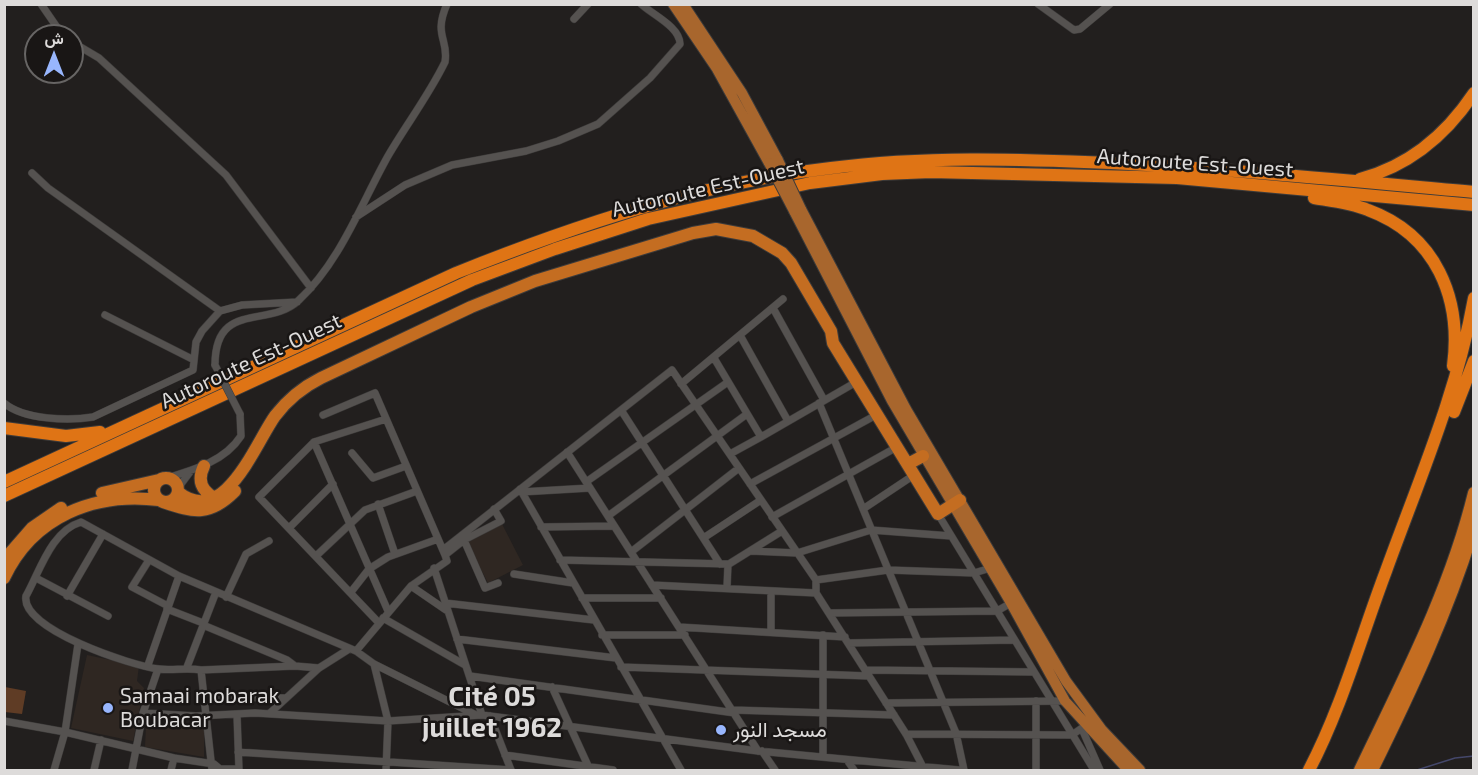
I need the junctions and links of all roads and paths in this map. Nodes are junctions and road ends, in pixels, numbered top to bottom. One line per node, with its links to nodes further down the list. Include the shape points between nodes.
1 (41, 4): 10 (street)
2 (447, 4): 20 (street, via 440,31 445,62)
3 (588, 4): 9 (street)
4 (641, 4): 20 (street, via 670,27 680,45 605,119 552,143 446,168 405,185)
5 (673, 4): 13 (main road)
6 (683, 4): 13 (main road, via 730,74)
7 (1038, 4): 8 (street, via 1074,30)
8 (1110, 4)
9 (574, 19)
10 (55, 24)
11 (84, 49): 21 (street, via 135,90 226,176)
12 (1473, 93): 15 (highway, via 1450,125 1422,150 1389,169)
13 (774, 162): 19 (main road, bridge)
14 (33, 173): 26 (street, via 48,188)
15 (1352, 181): 17 (highway, Autoroute Est-Ouest); 48 (highway, Autoroute Est-Ouest, via 1172,165 1009,158 899,161 778,176 688,196 548,237 456,273)
16 (1272, 187): 18 (highway, Autoroute Est-Ouest); 56 (highway, via 1368,210 1403,229 1432,259 1450,299 1456,337 1452,371); 76 (highway, Autoroute Est-Ouest, via 1178,178 931,172 810,183 688,208 585,239 472,280)
17 (1473, 192)
18 (1473, 205)
19 (797, 210): 59 (main road); 80 (main road)
20 (353, 218): 21 (street, via 338,250)
21 (311, 288): 24 (street)
22 (1473, 298): 56 (highway, via 1460,366)
23 (783, 299): 25 (street)
24 (297, 302): 26 (street, via 243,305); 60 (street, bridge, via 232,324 218,340 215,365 240,414 242,431 236,443)
25 (773, 308): 29 (street); 37 (street)
26 (220, 311): 32 (street, via 196,342)
27 (105, 315): 32 (street)
28 (1473, 331): 40 (highway)
29 (741, 337): 31 (street); 46 (street)
30 (836, 347): 34 (highway); 77 (highway, via 798,272 782,253 753,236 734,231 693,233 535,281 312,382 276,415 238,476); 79 (highway, via 786,266 774,255 740,239 708,237 542,285 324,384 286,414 238,488 222,504 213,509 190,510)
31 (714, 358): 35 (street); 36 (street)
32 (194, 360): 38 (street, via 189,373 93,417 20,412)
33 (1473, 361): 40 (highway)
34 (858, 381): 37 (street); 43 (highway)
35 (728, 382): 39 (street); 42 (street)
36 (681, 384): 39 (street); 41 (street, via 672,370)
37 (822, 402): 46 (street); 51 (street)
38 (4, 403)
39 (696, 405): 49 (street); 53 (street)
40 (1455, 408): 135 (highway, via 1392,573)
41 (621, 410): 53 (street); 55 (street)
42 (747, 414): 49 (street); 50 (street)
43 (878, 414): 51 (street); 54 (highway)
44 (323, 415): 45 (street, via 375,393)
45 (386, 419): 52 (street); 61 (street)
46 (788, 421): 50 (street)
47 (4, 428): 48 (highway, via 66,436)
48 (116, 429): 68 (highway, Autoroute Est-Ouest)
49 (717, 436): 58 (street); 65 (street)
50 (761, 437): 58 (street)
51 (834, 439): 66 (street); 70 (street)
52 (314, 442): 69 (street); 91 (street, via 259,497)
53 (642, 442): 65 (street); 71 (street)
54 (897, 447): 63 (highway); 66 (street)
55 (567, 452): 71 (street); 73 (street)
56 (1431, 452): 135 (highway)
57 (352, 453): 61 (street, via 373,478)
58 (730, 454): 62 (street)
59 (923, 456): 63 (highway); 80 (main road)
60 (204, 466): 64 (street); 77 (highway, via 200,476 202,487)
61 (406, 466): 74 (street)
62 (739, 468): 70 (street); 82 (street)
63 (911, 470): 84 (street); 85 (highway)
64 (190, 471): 67 (street); 72 (street)
65 (663, 474): 82 (street); 86 (street)
66 (849, 475): 84 (street); 87 (street)
67 (163, 479): 72 (highway, via 174,481); 79 (highway, via 154,490); 107 (highway, via 91,496 53,512 23,536)
68 (4, 482)
69 (333, 484): 88 (street); 91 (street)
70 (750, 484): 78 (street)
71 (588, 485): 73 (street); 86 (street)
72 (178, 490): 77 (highway, via 197,502); 79 (highway, via 175,499)
73 (520, 490): 83 (street); 90 (street)
74 (417, 491): 81 (street); 98 (street)
75 (1473, 493): 233 (highway, via 1424,637)
76 (4, 496)
77 (215, 498)
78 (761, 500): 87 (street); 97 (street)
79 (161, 501): 119 (highway, via 110,498 73,510 39,533 18,555)
80 (956, 503): 85 (highway); 112 (main road)
81 (378, 504): 88 (street); 105 (street)
82 (685, 507): 97 (street); 102 (street)
83 (494, 509): 100 (street, via 501,520); 103 (street)
84 (863, 509): 93 (street)
85 (938, 513): 96 (street)
86 (608, 516): 89 (street)
87 (772, 517): 94 (street)
88 (348, 524): 106 (street); 114 (street)
89 (614, 526): 90 (street); 102 (street)
90 (541, 527): 109 (street)
91 (289, 528): 106 (street)
92 (1473, 528): 234 (highway, via 1433,641)
93 (871, 530): 96 (street); 104 (street); 115 (street)
94 (782, 531): 101 (street); 104 (street)
95 (103, 534): 108 (street); 120 (street, via 81,522 69,527 59,535); 131 (street)
96 (951, 536): 116 (street)
97 (705, 537): 111 (street)
98 (438, 539): 103 (street); 105 (street)
99 (268, 540): 132 (street, via 246,554)
100 (464, 540): 103 (street); 122 (street, via 485,588)
101 (751, 551): 104 (street); 111 (street)
102 (631, 552): 110 (street)
103 (444, 553): 113 (street, via 447,561)
104 (797, 553): 121 (street)
105 (396, 554): 114 (street)
106 (316, 556): 129 (street)
107 (4, 560)
108 (149, 560): 118 (street); 138 (street, via 132,588)
109 (560, 560): 110 (street); 123 (street)
110 (638, 562): 111 (street); 124 (street)
111 (724, 564): 126 (street)
112 (995, 567): 116 (street); 136 (main road); 143 (main road)
113 (434, 568): 125 (street); 137 (street)
114 (369, 569): 129 (street); 139 (street)
115 (888, 570): 116 (street); 121 (street); 140 (street)
116 (974, 573): 141 (street)
117 (514, 574): 123 (street)
118 (179, 576): 128 (street); 138 (street)
119 (4, 578)
120 (36, 578): 131 (street); 157 (street, via 26,596 27,606 40,620)
121 (816, 580): 130 (street)
122 (498, 583)
123 (573, 583): 133 (street)
124 (652, 585): 126 (street); 134 (street)
125 (411, 586): 137 (street); 139 (street)
126 (727, 587): 127 (street)
127 (771, 591): 130 (street); 149 (street)
128 (216, 592): 132 (street); 147 (street)
129 (351, 592): 145 (street)
130 (816, 593): 142 (street)
131 (67, 596): 144 (street)
132 (226, 597): 158 (street)
133 (582, 598): 134 (street); 146 (street)
134 (661, 598): 148 (street)
135 (1376, 602): 232 (highway)
136 (1011, 603): 141 (street); 143 (main road)
137 (446, 607): 146 (street); 153 (street)
138 (167, 608): 147 (street); 161 (street)
139 (388, 610): 145 (street)
140 (905, 610): 141 (street); 142 (street); 156 (street)
141 (997, 611): 155 (street)
142 (829, 613): 154 (street)
143 (1022, 615): 180 (main road); 195 (main road, via 1066,681)
144 (108, 616)
145 (381, 620): 158 (street); 162 (street)
146 (594, 620): 150 (street)
147 (203, 624): 163 (street); 164 (street)
148 (680, 627): 149 (street); 151 (street)
149 (771, 632): 152 (street)
150 (602, 634): 151 (street); 159 (street)
151 (685, 635): 168 (street)
152 (823, 635): 154 (street); 173 (street)
153 (457, 639): 159 (street); 162 (street)
154 (846, 640): 156 (street); 172 (street)
155 (1014, 640): 156 (street); 171 (street)
156 (918, 642): 169 (street)
157 (78, 644): 161 (street); 196 (street)
158 (352, 650): 160 (street); 166 (street)
159 (616, 658): 165 (street)
160 (374, 664): 190 (street); 193 (street)
161 (148, 665): 167 (street)
162 (465, 665): 174 (street)
163 (295, 666): 166 (street); 170 (street)
164 (187, 667): 167 (street); 170 (street)
165 (621, 667): 168 (street); 178 (street)
166 (319, 668): 177 (street)
167 (158, 669): 185 (street)
168 (706, 669): 173 (street); 184 (street)
169 (929, 669): 171 (street); 172 (street); 181 (street)
170 (201, 670): 176 (street)
171 (1034, 672): 182 (street)
172 (867, 673): 173 (street); 183 (street)
173 (822, 674): 187 (street)
174 (470, 676): 175 (street); 190 (street)
175 (552, 687): 178 (street); 194 (street)
176 (205, 697): 177 (street); 188 (street)
177 (285, 698): 186 (street)
178 (638, 699): 184 (street); 201 (street)
179 (1036, 701): 181 (street); 182 (street); 199 (street)
180 (1065, 701): 182 (street); 195 (main road)
181 (943, 702): 183 (street); 197 (street)
182 (1052, 702): 200 (street)
183 (886, 703): 191 (street)
184 (734, 712): 187 (street); 204 (street)
185 (143, 713): 188 (street); 203 (street)
186 (270, 713): 189 (street); 193 (street)
187 (822, 714): 191 (street); 207 (street)
188 (208, 715): 189 (street); 211 (street)
189 (237, 715): 205 (street)
190 (483, 715): 193 (street); 194 (street); 206 (street)
191 (894, 715): 198 (street)
192 (4, 721): 196 (street)
193 (388, 721): 210 (street)
194 (569, 725): 201 (street); 213 (street)
195 (1087, 725): 200 (street); 229 (street); 230 (main road); 231 (main road)
196 (65, 732): 202 (street); 216 (street)
197 (956, 733): 198 (street); 199 (street); 226 (street)
198 (906, 734): 212 (street)
199 (1035, 734): 200 (street); 227 (street)
200 (1072, 735): 228 (street)
201 (662, 738): 204 (street); 222 (street)
202 (100, 740): 203 (street); 217 (street)
203 (136, 750): 208 (street); 218 (street)
204 (760, 751): 207 (street); 223 (street)
205 (238, 752): 210 (street); 214 (street)
206 (505, 755): 213 (street); 215 (street)
207 (823, 757): 209 (street)
208 (174, 758): 211 (street); 219 (street)
209 (847, 760): 212 (street); 224 (street)
210 (386, 762): 215 (street); 220 (street)
211 (213, 767): 214 (street)
212 (928, 768): 225 (street)
213 (589, 769): 221 (street)
214 (239, 770)
215 (511, 770)
216 (54, 771)
217 (94, 771)
218 (132, 771)
219 (171, 771)
220 (386, 771)
221 (613, 771)
222 (681, 771)
223 (775, 771)
224 (854, 771)
225 (959, 771)
226 (964, 771)
227 (1036, 771)
228 (1094, 771)
229 (1100, 771)
230 (1128, 771)
231 (1140, 771)
232 (1309, 771)
233 (1360, 771)
234 (1372, 771)

